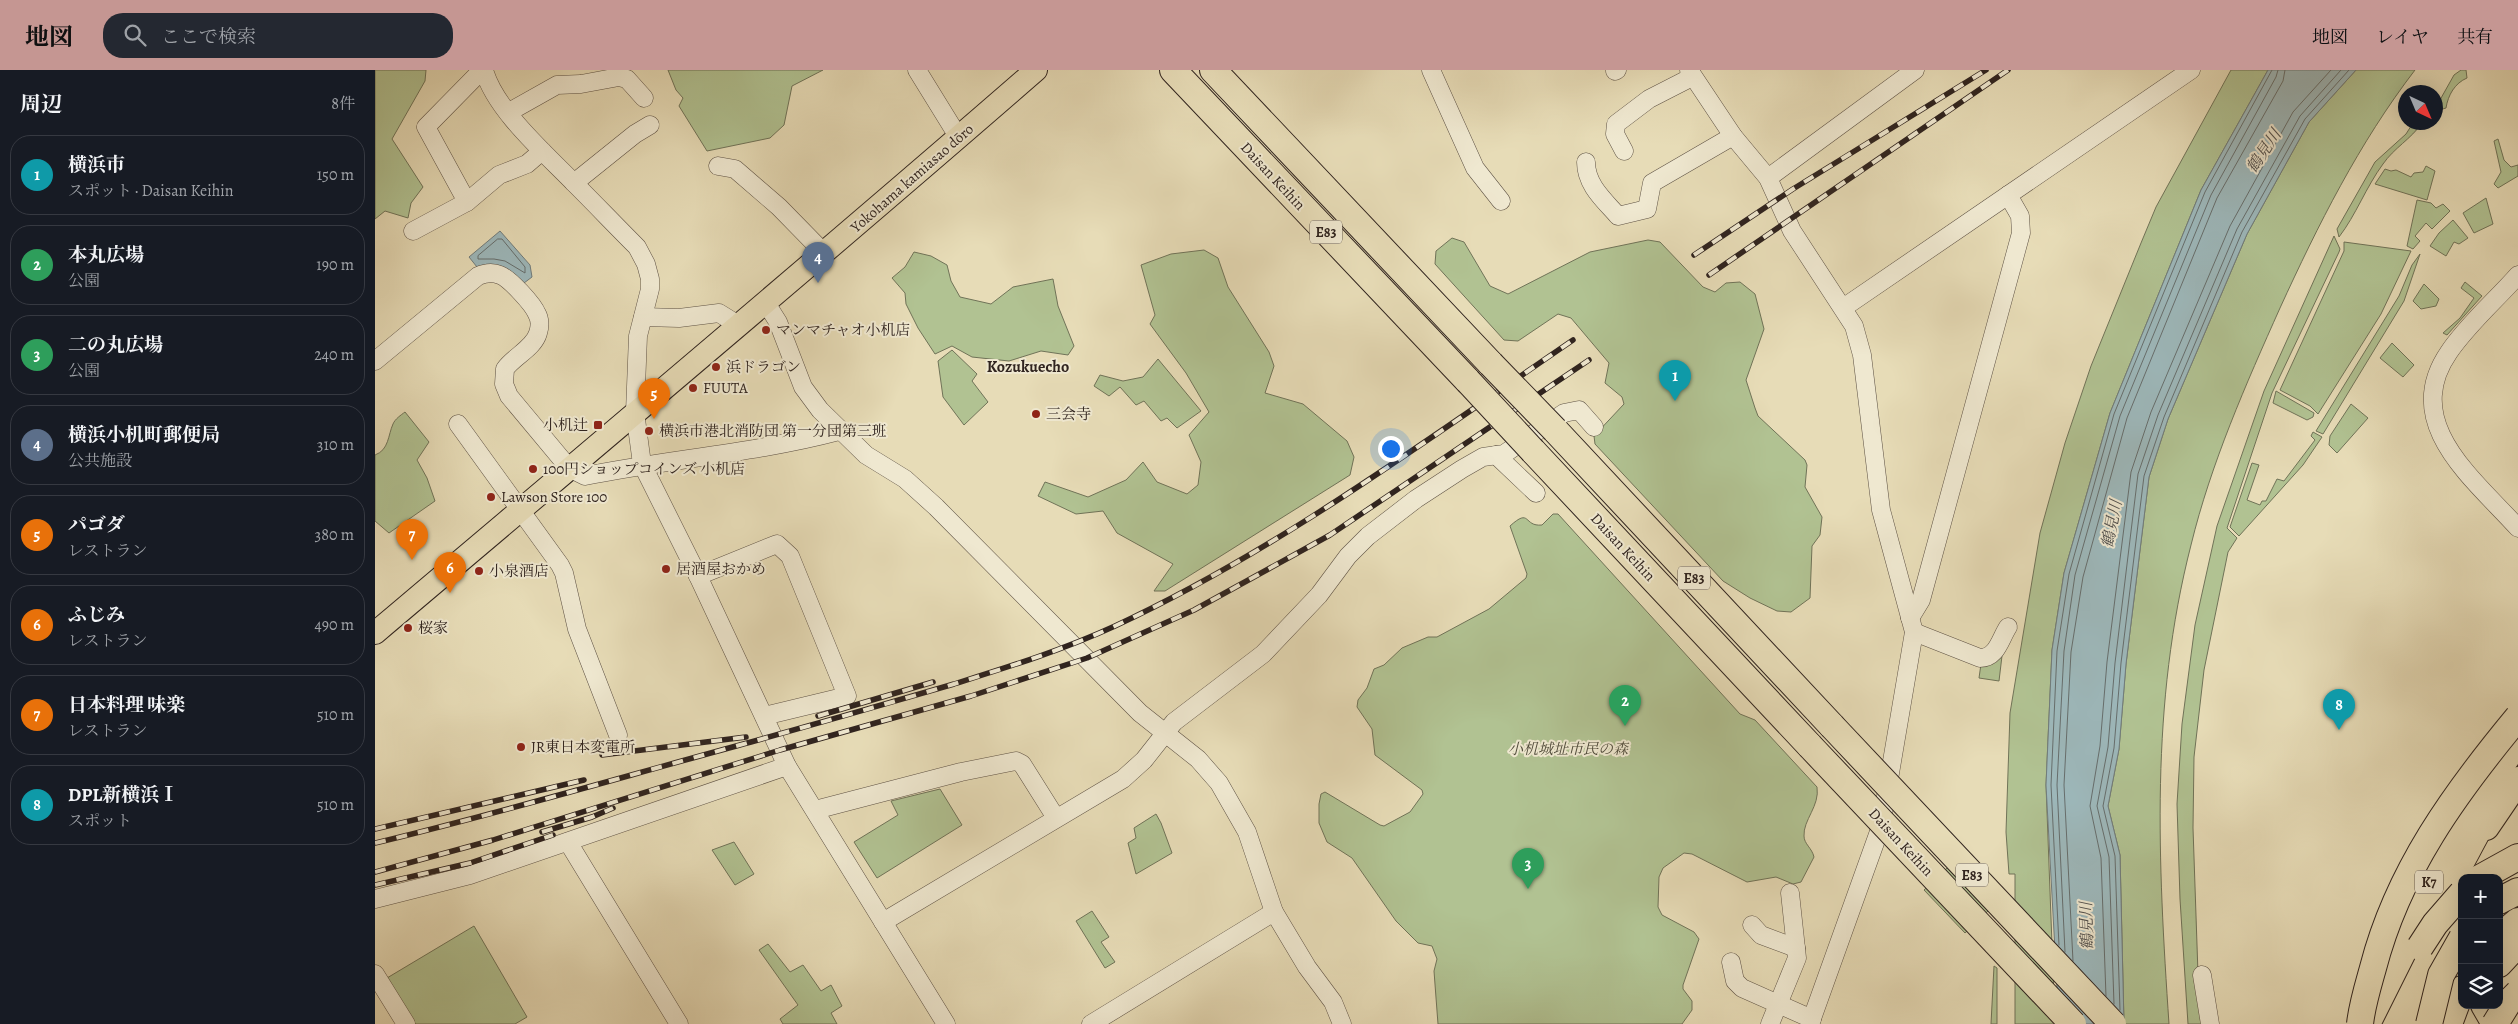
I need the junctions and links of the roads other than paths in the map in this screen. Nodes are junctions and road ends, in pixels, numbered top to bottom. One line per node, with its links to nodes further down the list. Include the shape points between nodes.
1 (483, 70): 12 (street, via 488,84); 24 (street, via 426,127)
2 (917, 70): 15 (street)
3 (1036, 70): 15 (main road, Yokohama kamiasao dōro)
4 (1213, 70): 93 (highway, Daisan Keihin / E83, bridge)
5 (1431, 70): 23 (street, via 1475,168)
6 (1915, 70): 20 (street)
7 (2191, 70): 22 (street)
8 (1691, 74): 14 (street); 16 (street, via 1616,124 1615,134)
9 (1179, 76): 92 (highway, Daisan Keihin / E83, bridge)
10 (564, 77): 11 (street, via 619,77 627,80); 12 (street, via 557,85)
11 (644, 98)
12 (509, 112): 17 (street)
13 (650, 126): 21 (street, via 635,134)
14 (1733, 136): 18 (street, via 1651,183 1647,209 1618,216 1596,192 1586,173); 20 (street)
15 (959, 138): 26 (main road, Yokohama kamiasao dōro)
16 (1624, 151)
17 (543, 152): 21 (street); 24 (street, via 527,164 499,174)
18 (1586, 162)
19 (718, 166): 26 (street, via 735,169)
20 (1768, 178): 29 (street, via 1792,231)
21 (574, 183): 30 (street, via 637,248 646,264 650,289)
22 (2008, 195): 29 (street); 44 (street, via 2020,216 2021,233)
23 (1501, 201)
24 (467, 202): 25 (street)
25 (413, 231)
26 (825, 253): 28 (main road, Yokohama kamiasao dōro)
27 (2518, 275): 42 (street, via 2450,350 2433,389 2433,410 2437,429 2446,446)
28 (766, 303): 31 (main road, Yokohama kamiasao dōro); 36 (street, via 778,322 803,387)
29 (1843, 308): 44 (street, via 1858,335 1881,510)
30 (643, 317): 31 (street, via 679,318 719,313); 33 (street, via 638,336)
31 (740, 326): 33 (main road, Yokohama kamiasao dōro)
32 (375, 361): 39 (street, via 478,276 484,273 501,275 510,281 539,321 538,336 534,342 505,370 506,390)
33 (635, 412): 38 (street); 39 (main road, Yokohama kamiasao dōro)
34 (458, 424): 41 (street)
35 (1594, 427): 37 (street, via 1579,410 1565,413 1504,454)
36 (839, 431): 38 (street, via 797,442); 49 (street, via 866,455 905,479 930,502 1140,713)
37 (1496, 455): 40 (street); 49 (street, via 1483,457 1424,493 1368,536 1319,595 1263,654)
38 (642, 464): 39 (street, via 585,476); 43 (street)
39 (569, 468): 41 (main road, Yokohama kamiasao dōro)
40 (1537, 493)
41 (521, 510): 46 (main road, Yokohama kamiasao dōro); 50 (street, via 564,573 577,629)
42 (2518, 528)
43 (698, 576): 47 (street); 47 (street, via 777,544 790,556 847,696)
44 (1912, 625): 45 (street, via 1980,658 1988,658 1994,653); 85 (street, via 1881,826)
45 (2008, 627)
46 (375, 633)
47 (764, 716): 53 (street)
48 (2518, 717): 96 (highway, bridge, via 2455,797 2411,868 2381,935)
49 (1165, 731): 58 (street, via 1144,760 1123,779); 67 (street, via 1198,759 1219,783 1247,832)
50 (618, 735)
51 (2518, 742): 95 (highway, via 2451,834 2426,875 2385,952)
52 (2518, 753): 96 (highway, K7, via 2482,799 2431,877 2391,954)
53 (787, 766): 57 (street); 59 (street)
54 (2518, 770): 56 (highway, K7)
55 (2518, 780): 74 (highway, via 2478,840 2459,882 2453,914)
56 (2490, 808): 97 (highway, K7, via 2401,951); 98 (highway, via 2411,956)
57 (815, 810): 58 (street, via 1016,761 1022,764); 69 (street)
58 (1056, 818): 69 (street)
59 (568, 842): 66 (street, via 470,875); 87 (street)
60 (2518, 857): 61 (highway)
61 (2487, 874)
62 (2518, 891): 65 (highway)
63 (1790, 893): 75 (street)
64 (2458, 898): 99 (highway, bridge, via 2420,947)
65 (2503, 898)
66 (375, 899)
67 (1274, 912): 89 (street); 90 (street, via 1307,967 1333,1002)
68 (2518, 921): 71 (highway)
69 (883, 922): 88 (street)
70 (1752, 925): 75 (street, via 1761,935)
71 (2503, 934)
72 (2518, 944): 76 (highway)
73 (2458, 945): 100 (highway, bridge, via 2441,975)
74 (2458, 946)
75 (1796, 948): 82 (street, via 1797,958)
76 (2503, 960)
77 (1731, 962): 82 (street, via 1735,981 1742,988)
78 (375, 974): 86 (street)
79 (2202, 975): 94 (street)
80 (2518, 993): 103 (highway, bridge)
81 (2458, 1000): 101 (highway)
82 (1777, 1004): 85 (street); 91 (street)
83 (2473, 1009): 102 (highway)
84 (2486, 1009): 103 (highway)
85 (1811, 1021)
86 (406, 1024)
87 (679, 1024)
88 (946, 1024)
89 (1091, 1024)
90 (1342, 1024)
91 (1770, 1024)
92 (2073, 1024)
93 (2113, 1024)
94 (2211, 1024)
95 (2354, 1024)
96 (2361, 1024)
97 (2367, 1024)
98 (2381, 1024)
99 (2386, 1024)
100 (2429, 1024)
101 (2449, 1024)
102 (2467, 1024)
103 (2495, 1024)

